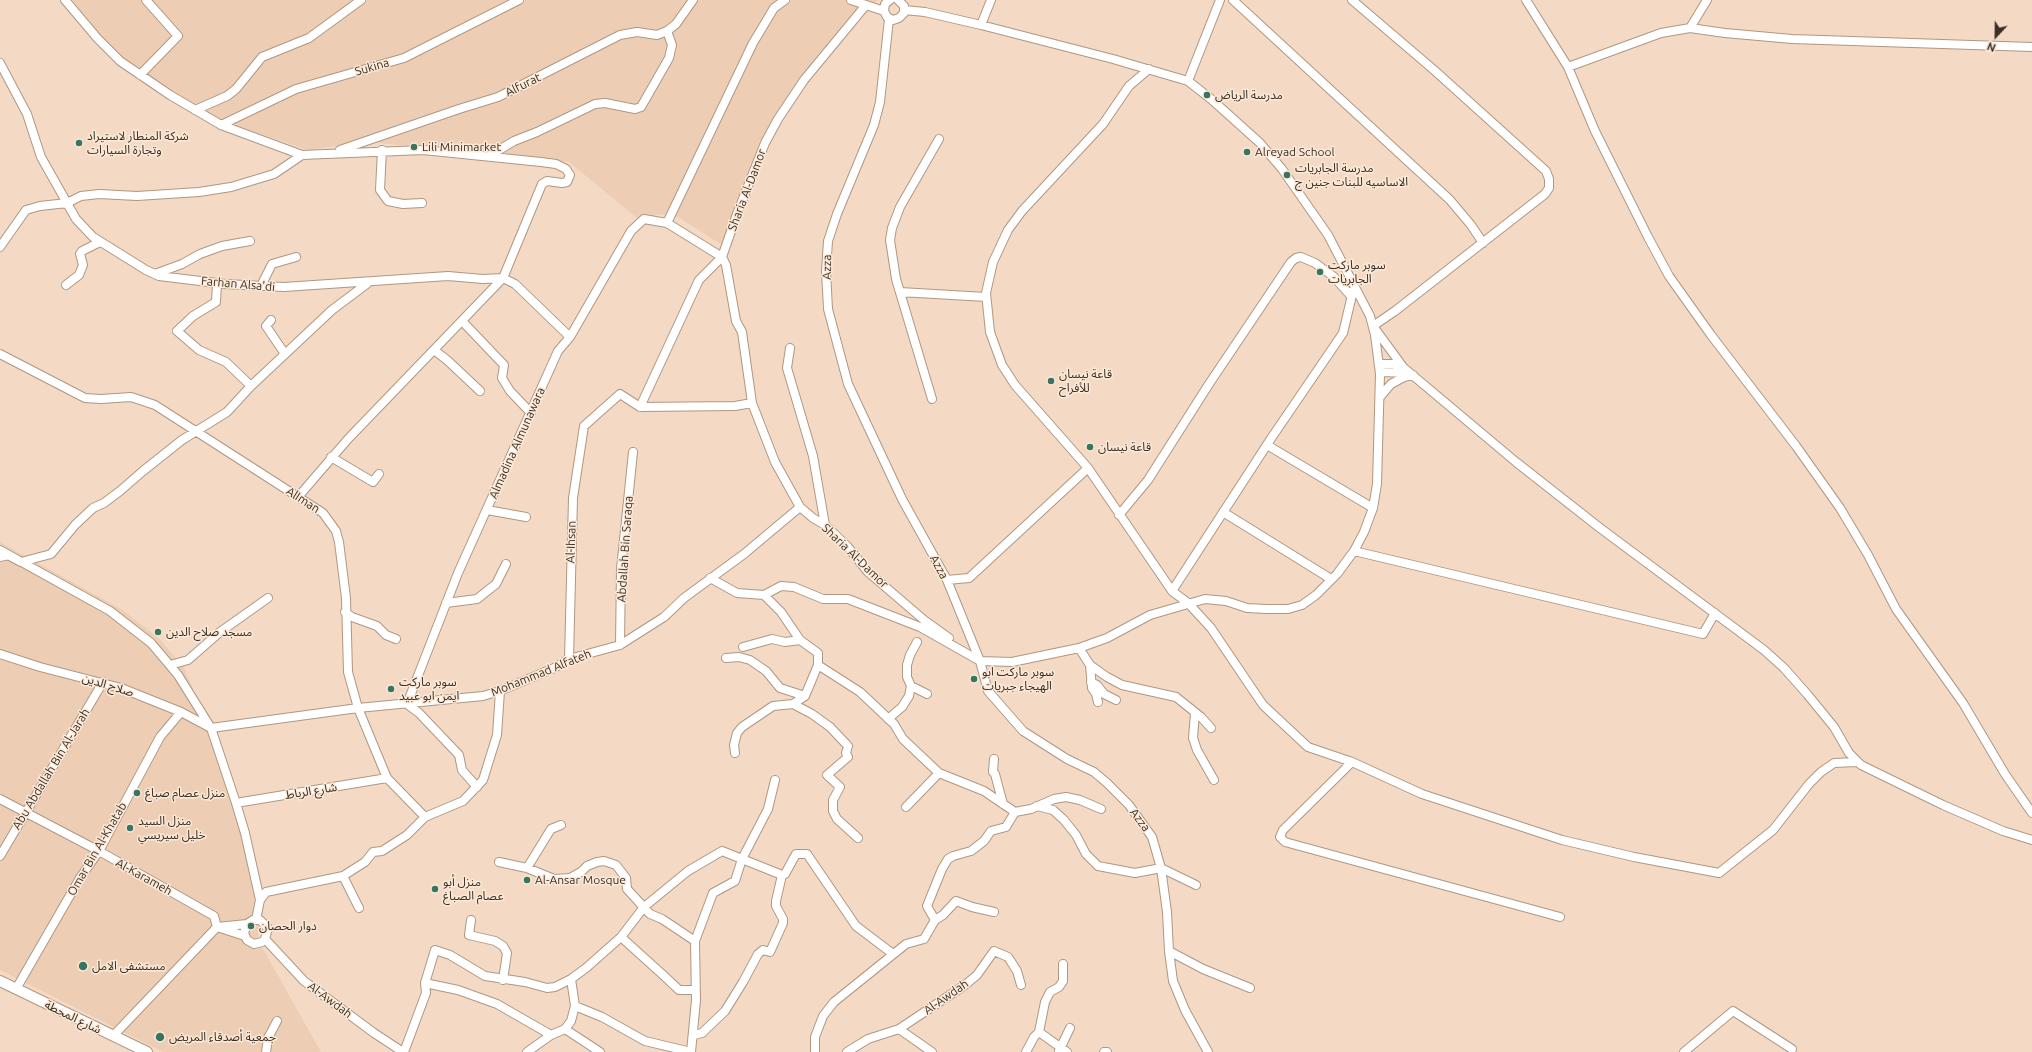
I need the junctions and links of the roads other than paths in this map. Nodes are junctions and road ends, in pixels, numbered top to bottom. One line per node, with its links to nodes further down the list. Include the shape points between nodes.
1 (65, 0): 27 (street, via 98,39 120,61)
2 (146, 0): 27 (street, via 178,36)
3 (361, 0): 29 (street, via 309,38 262,57 232,92 219,101)
4 (519, 0): 30 (street, Sukina, via 404,58 296,89)
5 (693, 0): 22 (street)
6 (785, 0): 38 (street, via 774,8 753,43)
7 (851, 0): 16 (street)
8 (890, 0): 18 (street, via 885,4)
9 (898, 0): 17 (street)
10 (991, 0): 20 (street)
11 (1220, 0): 28 (street)
12 (1233, 0): 41 (street, via 1450,200)
13 (1352, 0): 41 (street, via 1546,171 1549,179 1545,194)
14 (1526, 0): 25 (street)
15 (1707, 0): 21 (street)
16 (866, 5): 18 (street); 44 (street, Sharia Al-Damor, via 804,80 778,119 765,143)
17 (904, 10): 19 (street, via 899,18); 20 (street, via 925,12)
18 (884, 11): 19 (street)
19 (890, 18): 93 (street, Azza, via 880,102 874,125 828,241 828,309 848,384 902,498)
20 (981, 25): 26 (street)
21 (1690, 28): 23 (street, via 1792,39); 25 (street, via 1661,33)
22 (667, 32): 33 (street, Alfurat, via 656,35 637,32 620,35 498,97); 35 (street, via 672,45 669,58 639,108 595,104 514,141)
23 (2032, 47)
24 (0, 63): 36 (street, Farhan Alsa'di, via 27,114 41,158)
25 (1568, 67): 147 (street, via 1595,131 1669,276 1840,508 1896,609 1963,703 2004,774)
26 (1149, 69): 28 (street); 54 (street, via 1129,86 1103,124 1014,220 997,251)
27 (140, 75): 29 (street)
28 (1188, 81): 50 (street, via 1260,143 1282,169 1328,235)
29 (195, 110): 30 (street)
30 (221, 125): 34 (street)
31 (939, 139): 52 (street, via 900,207 892,228 891,253)
32 (382, 150): 33 (street); 35 (street, via 423,150); 37 (street, via 380,190 388,201 403,204)
33 (336, 152): 34 (street)
34 (302, 154): 36 (street, via 274,174 232,187 137,196 100,194 81,196)
35 (489, 156): 46 (street, via 556,164 566,168 570,175 565,183 547,181 542,184)
36 (67, 203): 40 (street, Farhan Alsa'di, via 81,226); 42 (street, via 26,210)
37 (422, 203)
38 (667, 223): 44 (street, Almadina Almunawara); 58 (street, Almadina Almunawara, via 645,218 634,226)
39 (250, 241): 45 (street, via 222,246)
40 (100, 242): 45 (street, Farhan Alsa'di); 49 (street, via 82,251 80,254 83,265 79,275)
41 (1483, 243): 57 (street)
42 (0, 247)
43 (296, 257): 51 (street, via 272,264)
44 (722, 257): 69 (street, Sharia Al-Damor, via 726,265 736,321 742,332); 70 (street, via 699,280)
45 (154, 274): 48 (street, Farhan Alsa'di)
46 (503, 278): 47 (street, Farhan Alsa'di, via 448,276); 56 (street); 58 (street, via 515,284)
47 (368, 282): 51 (street, Farhan Alsa'di); 62 (street, via 332,310)
48 (217, 283): 51 (street, Farhan Alsa'di); 65 (street, via 216,302 193,316 177,331 199,350 226,362)
49 (66, 285)
50 (1355, 285): 53 (street); 57 (street)
51 (261, 286)
52 (900, 292): 54 (street); 68 (street)
53 (1351, 296): 73 (street, via 1347,324 1343,333); 83 (street, via 1334,277 1315,262 1301,257 1291,262 1148,480)
54 (986, 297): 76 (street, via 993,344 1008,376)
55 (271, 320): 62 (street, via 266,326)
56 (462, 321): 60 (street); 71 (street, via 504,365 502,378 510,391)
57 (1373, 326): 63 (street); 64 (street)
58 (570, 337): 71 (street, Almadina Almunawara, via 558,351)
59 (790, 348): 85 (street, via 787,368 813,456)
60 (434, 350): 66 (street); 75 (street)
61 (0, 354): 72 (street, AlIman, via 85,398 131,397 146,401)
62 (284, 354): 65 (street)
63 (1379, 368): 64 (street, via 1393,364); 67 (street)
64 (1409, 372): 67 (street, via 1391,384); 100 (street, via 1552,490)
65 (251, 386): 72 (street, via 227,412)
66 (480, 391)
67 (1380, 397): 80 (street, via 1377,484)
68 (932, 399)
69 (752, 403): 70 (street, via 736,406); 79 (street, Sharia Al-Damor, via 775,462)
70 (640, 407): 109 (street, Al-Ihsan, via 620,394 584,426 573,498)
71 (531, 413): 81 (street, Almadina Almunawara)
72 (196, 431): 78 (street, AlIman); 89 (street, via 104,503 93,508 51,554)
73 (1267, 445): 80 (street); 82 (street)
74 (633, 452): 104 (street, Abdallah Bin Saraqa, via 621,569)
75 (331, 457): 77 (street, via 373,482); 78 (street)
76 (1088, 468): 83 (street); 93 (street, via 969,578)
77 (379, 474)
78 (298, 497): 99 (street, AlIman, via 323,513 336,531 346,598)
79 (800, 507): 85 (street, Sharia Al-Damor); 91 (street, Mohammad Alfateh, via 744,554)
80 (1373, 508): 87 (street)
81 (487, 510): 84 (street); 97 (street, Almadina Almunawara)
82 (1223, 512): 92 (street); 94 (street)
83 (1120, 515): 94 (street)
84 (526, 517)
85 (826, 525): 110 (street, Sharia Al-Damor, via 868,572 924,620)
86 (0, 550): 89 (street)
87 (1354, 551): 92 (street); 100 (street, via 1703,634)
88 (0, 557): 89 (street, via 8,555)
89 (21, 562): 112 (street, via 110,611 151,644)
90 (506, 564): 97 (street, via 496,584 477,599)
91 (710, 578): 95 (street, via 737,593); 104 (street, Mohammad Alfateh, via 664,617)
92 (1331, 579): 98 (street, via 1302,605 1288,609 1247,608 1226,601 1205,599)
93 (947, 580): 110 (street, Azza)
94 (1172, 591): 98 (street)
95 (764, 594): 102 (street, via 781,612); 110 (street, via 781,586 794,587 823,599 848,599 920,627)
96 (268, 598): 112 (street, via 220,632 188,660)
97 (446, 603): 122 (street, Almadina Almunawara)
98 (1188, 603): 106 (street, via 1150,615 1106,638); 132 (street, via 1211,628 1263,705 1308,747)
99 (345, 612): 101 (street, via 377,626); 124 (street, AlIman, via 348,672)
100 (1715, 613): 133 (street, via 1784,668 1834,727)
101 (396, 640)
102 (800, 640): 105 (street, via 785,642 772,639); 111 (street, via 818,653)
103 (917, 642): 116 (street, via 907,665 907,676)
104 (620, 645): 109 (street, Mohammad Alfateh)
105 (743, 647)
106 (1079, 648): 110 (street, via 1012,662); 113 (street)
107 (0, 654): 114 (street, صلاح الدين, via 40,667)
108 (726, 658): 119 (street, via 739,657 750,660 766,671 780,688)
109 (569, 659): 117 (street, Mohammad Alfateh)
110 (980, 661): 157 (street, Azza, via 988,690 1023,731 1067,760 1094,772 1128,805 1152,836)
111 (818, 664): 119 (street); 127 (street, via 860,692)
112 (170, 665): 128 (street)
113 (1090, 665): 115 (street); 126 (street, via 1122,685 1176,697)
114 (103, 682): 125 (street, صلاح الدين); 145 (street, Abu Abdallah Bin Al-Jarah)
115 (1091, 682): 120 (street, via 1104,694); 121 (street)
116 (911, 686): 118 (street); 127 (street, via 910,696)
117 (500, 691): 122 (street, Mohammad Alfateh, via 483,696); 138 (street, via 497,735 483,780)
118 (927, 694)
119 (805, 696): 123 (street)
120 (1116, 700)
121 (1098, 702)
122 (407, 704): 124 (street, Mohammad Alfateh); 138 (street, via 460,755 462,770)
123 (793, 704): 130 (street, via 774,706 742,727 736,739); 150 (street, via 830,727 848,746 848,757 827,774 840,787 832,800 833,812)
124 (358, 708): 128 (street, Mohammad Alfateh); 135 (street, AlIman)
125 (181, 712): 128 (street, صلاح الدين); 152 (street, Omar Bin Al-Khatab, via 160,737)
126 (1195, 713): 129 (street); 137 (street, via 1193,738)
127 (888, 719): 134 (street, via 903,739)
128 (211, 728): 140 (street)
129 (1211, 728)
130 (735, 753)
131 (994, 759): 141 (street, via 992,772 995,774)
132 (1352, 762): 133 (street, via 1422,794 1562,840 1719,873 1773,830 1821,772 1834,763); 165 (street, via 1283,830 1280,837 1285,842)
133 (1857, 762): 151 (street, via 1943,805 2003,831)
134 (939, 773): 141 (street, via 984,791); 143 (street)
135 (387, 778): 140 (street, شارع الرباط); 148 (street, AlIman)
136 (775, 780): 154 (street, via 768,809)
137 (1214, 780)
138 (477, 787): 148 (street, via 462,801)
139 (0, 799): 145 (street, Al-Karameh)
140 (236, 803): 161 (street)
141 (1002, 804): 146 (street)
142 (1037, 806): 144 (street, via 1054,799 1066,798 1080,800); 146 (street); 157 (street, via 1053,810 1064,820 1086,854 1098,866 1135,873)
143 (906, 807)
144 (1101, 809)
145 (24, 812): 152 (street, Al-Karameh); 153 (street, Abu Abdallah Bin Al-Jarah)
146 (1015, 812): 168 (street, via 1006,827 992,830 984,841 971,851 947,860 927,906)
147 (2032, 813)
148 (425, 817): 159 (street, via 407,835 382,851 373,852 364,862)
149 (561, 825): 156 (street, via 551,829)
150 (858, 838)
151 (2032, 840)
152 (99, 851): 170 (street, Al-Karameh, via 214,916); 184 (street, Omar Bin Al-Khatab, via 80,878)
153 (0, 856)
154 (742, 859): 158 (street); 162 (street, via 722,851 688,871); 174 (street, via 735,881 713,893)
155 (499, 862): 156 (street)
156 (527, 868): 162 (street, via 554,879 570,878 597,862 616,865 626,878 627,889)
157 (1161, 868): 160 (street); 175 (street, Azza)
158 (782, 875): 176 (street, via 796,854 807,854 856,926); 193 (street, via 776,906 783,923 770,952 763,950 758,954 725,1011 702,1033)
159 (343, 876): 161 (street, via 266,892); 163 (street)
160 (1196, 885)
161 (260, 900): 166 (street)
162 (644, 907): 172 (street); 174 (street, via 650,914)
163 (359, 908)
164 (994, 912): 168 (street, via 956,901 943,916)
165 (1560, 917)
166 (256, 920): 169 (street); 173 (street, via 263,922 268,928)
167 (471, 920): 179 (street, via 469,935 495,941 508,953)
168 (935, 920): 176 (street, via 924,939 906,944)
169 (247, 924): 170 (street); 171 (street)
170 (217, 927): 171 (street); 194 (street)
171 (245, 936): 173 (street, via 254,944)
172 (621, 937): 178 (street); 185 (street, via 678,990)
173 (265, 939): 199 (street, Al-Awdah, via 304,981)
174 (695, 941): 185 (street)
175 (1169, 951): 183 (street, via 1203,969); 209 (street, Azza, via 1173,981 1184,1010)
176 (893, 954): 203 (street, via 834,1002 823,1016 815,1037)
177 (1063, 964): 191 (street, via 1063,981 1050,992 1045,1002)
178 (571, 979): 179 (street, via 547,988); 186 (street)
179 (503, 980): 181 (street, via 485,976 450,955 435,950)
180 (0, 981): 184 (main road, شارع المحطة)
181 (425, 983): 192 (street, via 458,990 497,1004); 199 (street, via 426,993)
182 (1021, 985): 189 (street, Al-Awdah, via 1017,970 1008,957 994,951 971,980)
183 (1250, 988)
184 (16, 989): 194 (main road, شارع المحطة)
185 (695, 990): 193 (street)
186 (575, 1006): 190 (street, via 572,1021); 202 (street, via 602,1017 645,1041)
187 (277, 1022): 198 (street, via 268,1038)
188 (1070, 1028): 196 (street)
189 (899, 1029): 204 (street, Al-Awdah, via 868,1040); 205 (street)
190 (565, 1030): 192 (street); 201 (street)
191 (1039, 1032): 196 (street); 206 (street)
192 (551, 1035): 200 (street)
193 (694, 1035): 202 (street)
194 (113, 1036): 197 (main road, شارع المحطة)
195 (1792, 1049): 210 (street, via 1733,1011)
196 (1062, 1050)
197 (147, 1052)
198 (266, 1052)
199 (404, 1052)
200 (528, 1052)
201 (600, 1052)
202 (691, 1052)
203 (815, 1052)
204 (846, 1052)
205 (932, 1052)
206 (1026, 1052)
207 (1104, 1052): 208 (street)
208 (1107, 1052)
209 (1208, 1052)
210 (1684, 1052)

